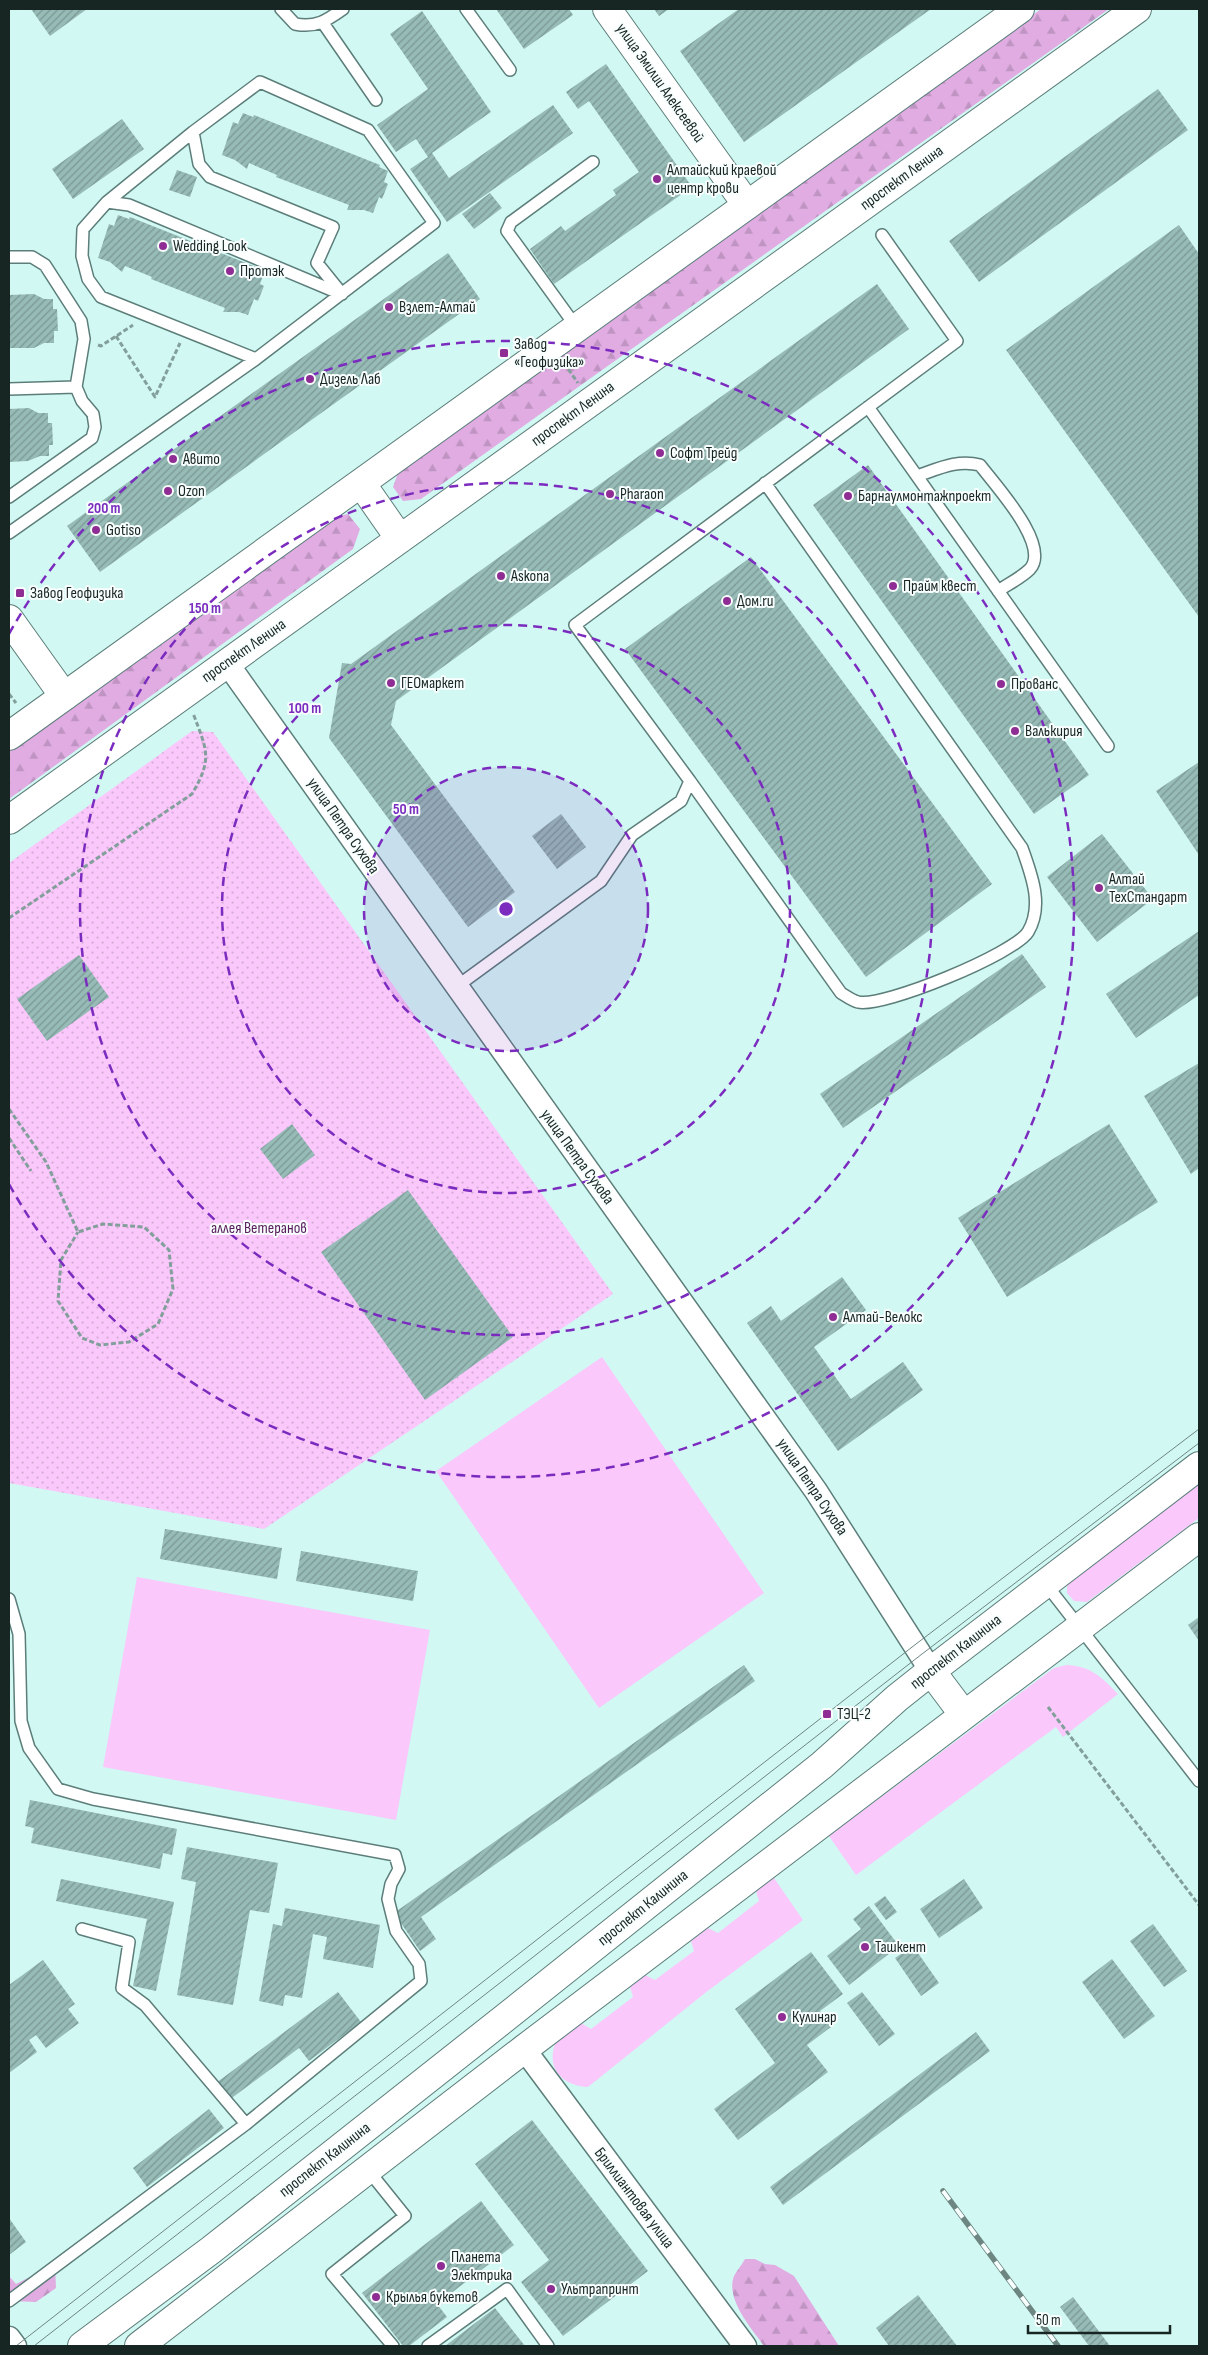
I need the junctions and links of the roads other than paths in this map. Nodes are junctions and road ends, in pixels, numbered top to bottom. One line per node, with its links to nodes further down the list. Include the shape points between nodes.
1 (281, 9): 7 (lane, via 295,24 313,26)
2 (343, 9): 7 (lane)
3 (466, 9): 8 (lane)
4 (607, 9): 13 (main road, улица Эмилии Алексеевой)
5 (1020, 9): 13 (main road)
6 (1137, 9): 27 (main road, проспект Ленина)
7 (323, 23): 9 (lane)
8 (510, 70)
9 (376, 100)
10 (193, 132): 12 (lane); 16 (lane, via 199,164 210,176 332,227 317,263); 16 (lane, via 260,82 368,130 434,223)
11 (593, 162): 17 (lane, via 511,222 507,231)
12 (107, 202): 16 (lane, via 129,205); 18 (lane, via 83,229 82,256 88,279 101,297)
13 (747, 205): 17 (main road)
14 (882, 235): 21 (lane, via 957,340)
15 (9, 257): 19 (lane, via 32,257 45,265 81,321 84,339)
16 (342, 294): 18 (lane)
17 (577, 328): 23 (main road)
18 (256, 359): 26 (lane)
19 (76, 387): 20 (lane); 25 (lane, via 93,414 95,427 92,438)
20 (9, 389)
21 (868, 407): 22 (lane); 24 (lane)
22 (917, 476): 28 (lane); 28 (lane, via 954,463 980,465 1031,534 1036,552 1031,568)
23 (360, 483): 27 (main road); 31 (main road)
24 (765, 483): 34 (lane, via 575,624); 34 (lane, via 1022,848 1036,894 1028,932 1012,946 967,969 894,997 858,1003 841,993)
25 (9, 497)
26 (9, 534)
27 (400, 539): 30 (main road, проспект Ленина)
28 (998, 591): 33 (lane)
29 (9, 619): 31 (main road)
30 (227, 663): 35 (main road, проспект Ленина); 36 (street, улица Петра Сухова)
31 (64, 696): 32 (main road)
32 (9, 736)
33 (1108, 746)
34 (690, 781): 36 (lane, via 681,801 632,835 601,881)
35 (9, 820)
36 (456, 987): 42 (street, улица Петра Сухова, via 816,1491)
37 (1199, 1466): 39 (main road, проспект Калинина)
38 (1199, 1537): 41 (main road, проспект Калинина)
39 (1044, 1583): 41 (lane); 42 (main road, проспект Калинина)
40 (9, 1599): 48 (lane, via 19,1634 21,1721 29,1748 58,1788 93,1799 395,1855 398,1861 399,1869 388,1899 396,1931 420,1964 421,1981)
41 (1079, 1628): 43 (main road, проспект Калинина); 44 (lane)
42 (927, 1662): 43 (main road); 46 (main road, проспект Калинина, via 897,1698 822,1765)
43 (964, 1715): 47 (main road, проспект Калинина)
44 (1199, 1781)
45 (82, 1928): 48 (lane, via 129,1942 122,1988 146,2006)
46 (501, 2022): 47 (main road); 53 (main road, проспект Калинина, via 211,2250)
47 (524, 2049): 49 (main road, проспект Калинина); 58 (street, Бриллиантовая улица)
48 (246, 2124): 50 (lane)
49 (368, 2170): 54 (main road, проспект Калинина); 55 (lane, via 405,2216 332,2274)
50 (9, 2301)
51 (9, 2338): 52 (street)
52 (15, 2346)
53 (82, 2346)
54 (139, 2346)
55 (393, 2346)
56 (428, 2346): 57 (lane, via 507,2288)
57 (548, 2346)
58 (745, 2346)

